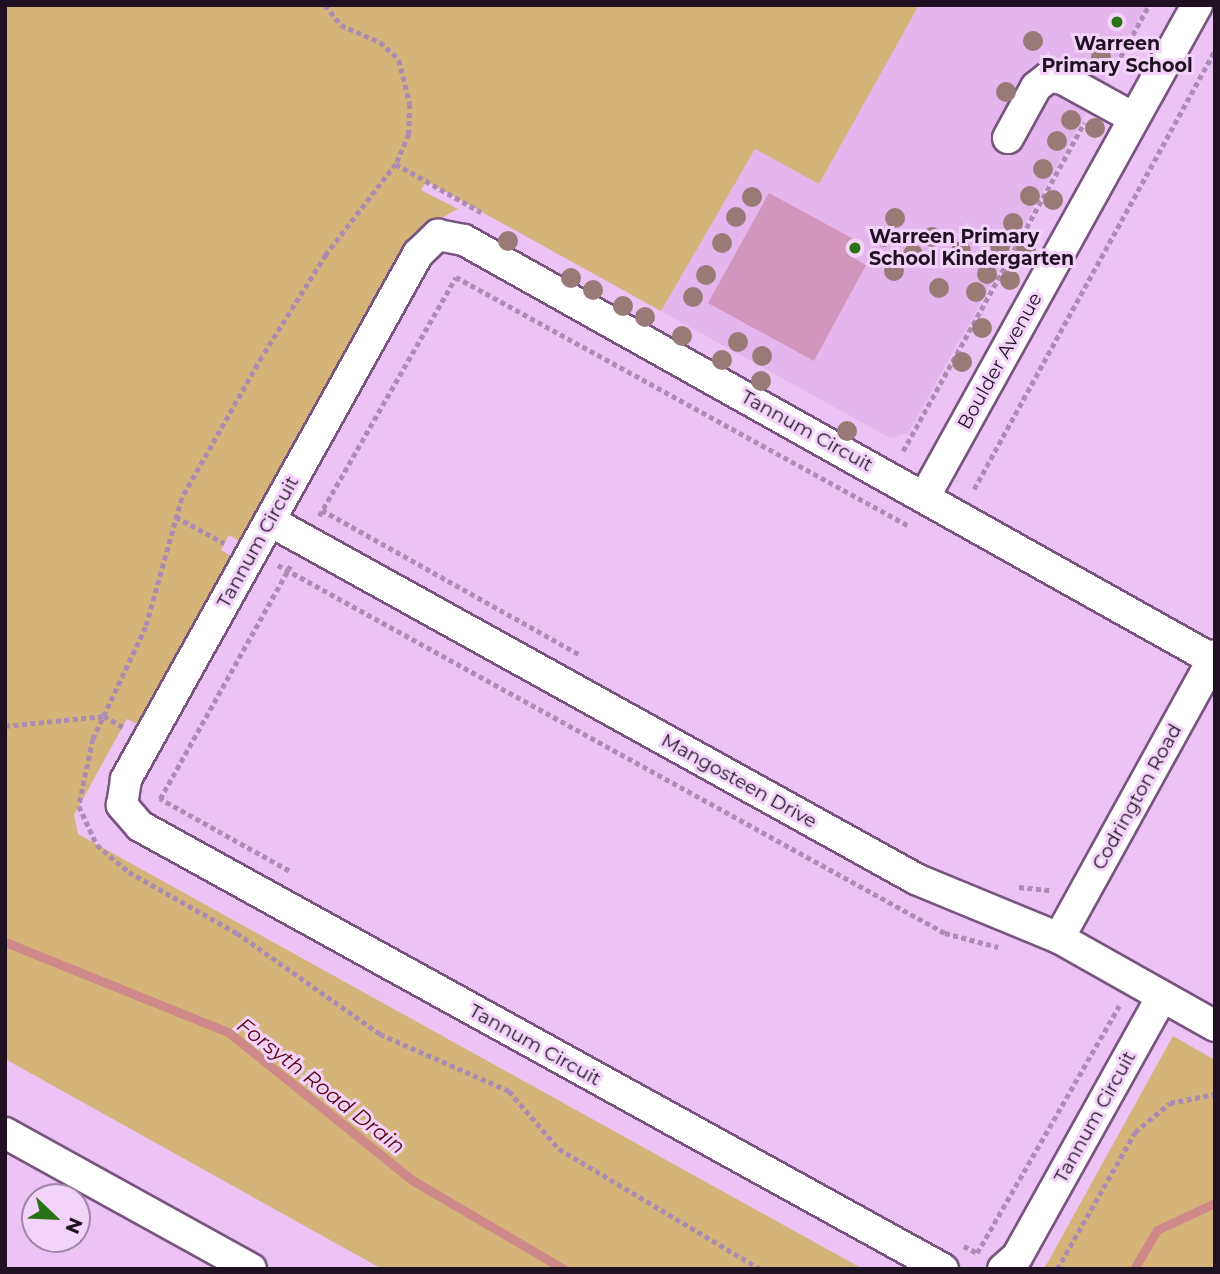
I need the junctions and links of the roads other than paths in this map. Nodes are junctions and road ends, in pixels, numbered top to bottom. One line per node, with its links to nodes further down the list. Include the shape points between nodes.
1 (1197, 5): 2 (street, Boulder Avenue)
2 (1134, 118): 3 (street, via 1049,77 1036,87); 4 (street, Boulder Avenue)
3 (1008, 138)
4 (925, 496): 5 (street, Tannum Circuit, via 464,240 438,235 418,254); 6 (street, Tannum Circuit)
5 (270, 521): 7 (street, Mangosteen Drive, via 916,879); 12 (street, Tannum Circuit, via 122,792 128,817)
6 (1214, 657): 7 (street, Codrington Road)
7 (1059, 938): 8 (street, Mangosteen Drive)
8 (1162, 997): 9 (street, Mangosteen Drive); 13 (street, Tannum Circuit, via 1017,1257)
9 (1215, 1026)
10 (5, 1133): 11 (street)
11 (251, 1269)
12 (943, 1269)
13 (1003, 1269)

